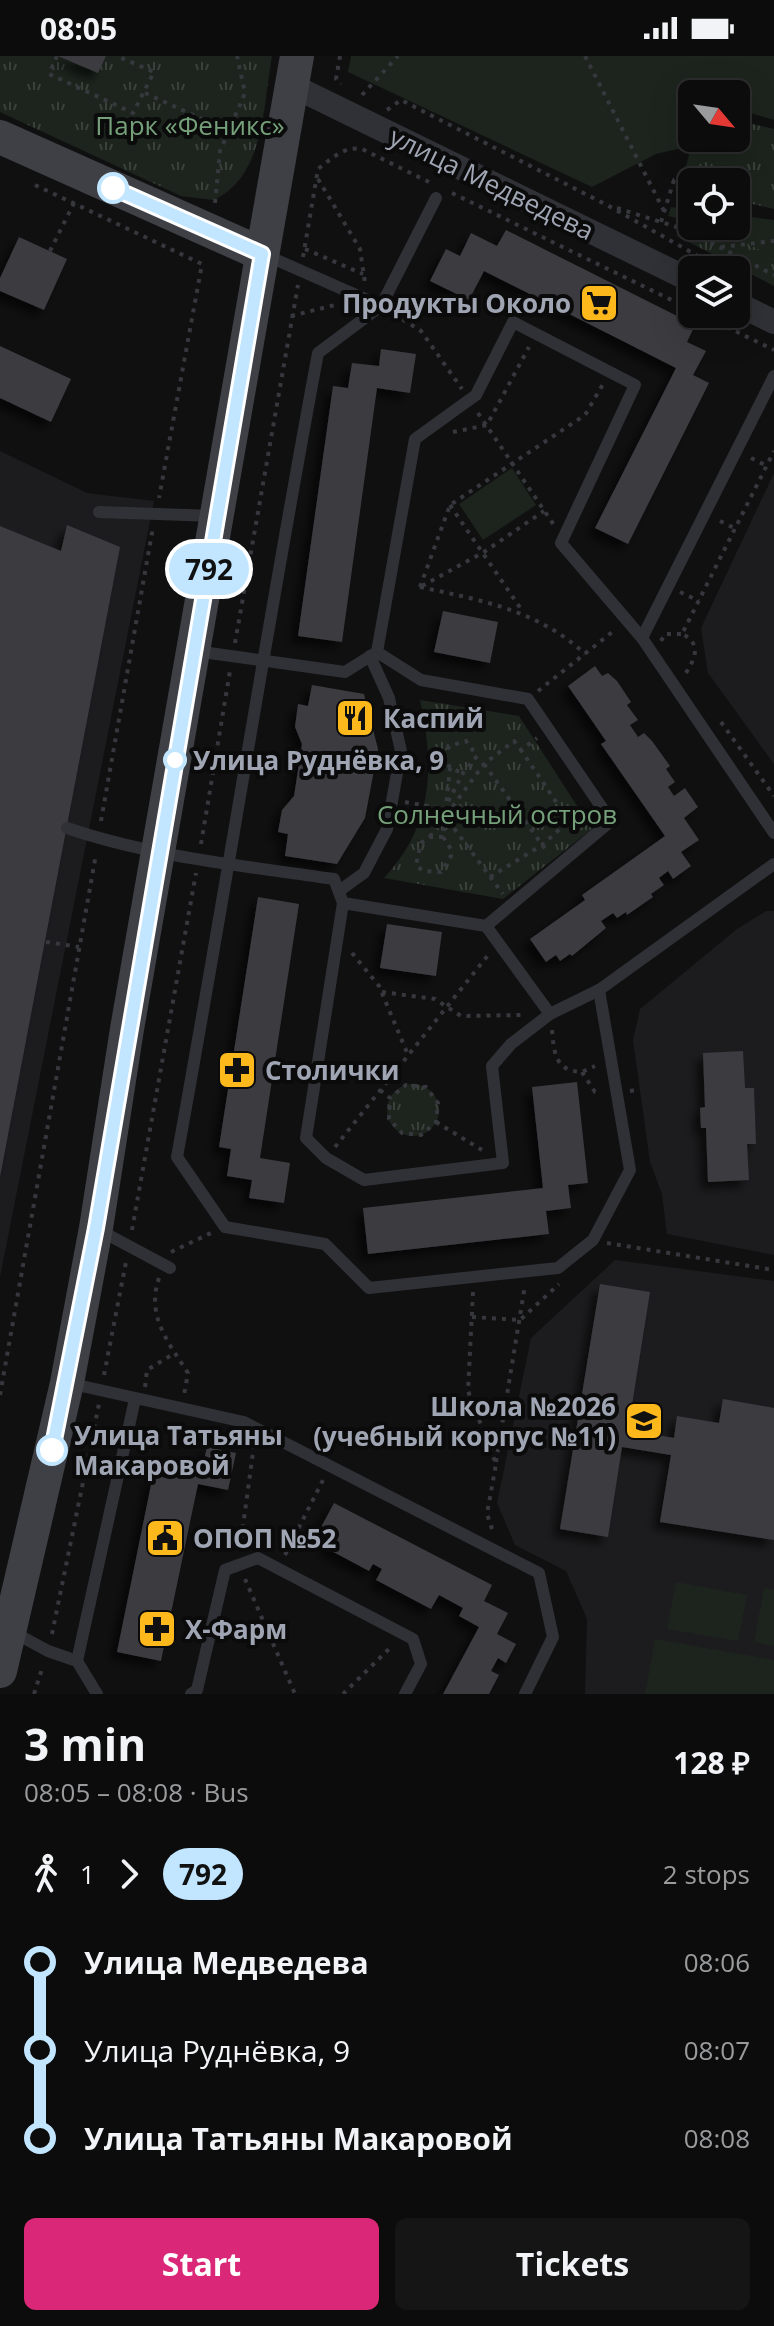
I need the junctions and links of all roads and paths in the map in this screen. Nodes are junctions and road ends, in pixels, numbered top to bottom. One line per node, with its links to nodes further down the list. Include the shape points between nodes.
1 (57, 56): 9 (path, via 49,74 133,113)
2 (117, 56): 9 (path, via 154,72)
3 (237, 56): 12 (path, via 245,93)
4 (340, 56): 8 (path, via 336,79)
5 (398, 56): 11 (path)
6 (585, 56): 21 (path)
7 (294, 70): 27 (street); 32 (street, улица Медведева)
8 (345, 87)
9 (145, 93): 12 (path)
10 (353, 94): 11 (path)
11 (360, 97): 20 (path, via 387,110 401,100)
12 (227, 131): 19 (path)
13 (0, 137): 27 (street)
14 (317, 177): 25 (path); 31 (path, via 360,249); 35 (path, via 318,169 339,153 362,149)
15 (678, 181): 21 (path, via 674,180)
16 (31, 183): 18 (path)
17 (436, 198): 36 (lane)
18 (74, 203): 26 (path); 29 (path)
19 (215, 203)
20 (607, 205): 22 (path); 28 (path)
21 (664, 211): 22 (path)
22 (661, 222): 24 (path)
23 (774, 241): 24 (path)
24 (720, 247): 33 (path)
25 (305, 249): 30 (path); 31 (path)
26 (50, 251)
27 (262, 254): 30 (lane); 50 (street)
28 (698, 256)
29 (202, 264)
30 (301, 271): 34 (lane); 38 (path)
31 (363, 274): 34 (path)
32 (678, 274)
33 (774, 275)
34 (366, 299): 36 (lane); 38 (path)
35 (678, 303)
36 (381, 306): 44 (path, via 421,331); 61 (lane, via 318,353)
37 (750, 310): 39 (street)
38 (291, 316): 60 (path)
39 (774, 322)
40 (729, 328): 41 (path)
41 (774, 350)
42 (611, 372): 44 (lane, via 513,322); 46 (path, via 585,415); 51 (lane, via 635,385)
43 (774, 376): 56 (lane)
44 (470, 400): 46 (path); 58 (lane, via 415,439)
45 (774, 451): 62 (path, via 682,634 696,649 694,663 685,672)
46 (511, 462): 47 (path); 48 (path)
47 (450, 505): 52 (path); 53 (path)
48 (545, 511): 51 (path); 52 (path)
49 (99, 512): 50 (lane)
50 (218, 516): 57 (street)
51 (564, 538): 55 (lane, via 561,543)
52 (484, 552): 53 (path); 54 (path)
53 (420, 587): 54 (path)
54 (524, 614): 59 (path, via 541,620)
55 (628, 621): 56 (lane); 59 (path)
56 (642, 638): 74 (lane)
57 (195, 651): 60 (lane); 78 (street)
58 (374, 654): 61 (lane, via 345,672); 63 (lane, via 421,680); 71 (lane, via 401,751)
59 (585, 654): 63 (path)
60 (233, 656): 61 (lane); 79 (path)
61 (261, 660): 80 (lane)
62 (691, 680)
63 (528, 699): 65 (lane)
64 (712, 710): 70 (path)
65 (548, 729): 66 (path); 82 (lane, via 611,821)
66 (521, 750): 67 (path, via 514,741); 77 (path, via 569,821)
67 (484, 764): 72 (path); 77 (path)
68 (450, 768): 69 (path); 69 (path, via 445,757 449,746 466,741 477,756); 72 (path)
69 (463, 773): 72 (path)
70 (774, 796)
71 (392, 799): 72 (path); 84 (lane, via 387,829 364,873)
72 (447, 809): 75 (path); 76 (path); 83 (path, via 450,823)
73 (67, 828): 78 (lane)
74 (774, 833)
75 (430, 837): 76 (path); 76 (path, via 421,843 416,865 432,873 441,872 451,856)
76 (443, 837)
77 (542, 845): 82 (path); 83 (path)
78 (159, 851): 79 (lane); 103 (street)
79 (199, 858): 80 (lane); 105 (path)
80 (230, 864): 84 (lane, via 334,879); 102 (lane, via 177,1157)
81 (774, 864): 91 (lane)
82 (557, 866): 85 (lane)
83 (490, 877): 85 (path)
84 (341, 897): 86 (lane); 89 (lane)
85 (511, 904): 86 (lane)
86 (486, 926): 88 (lane)
87 (46, 942): 90 (path)
88 (498, 943): 93 (path); 94 (lane)
89 (337, 944): 92 (path, via 354,954); 100 (lane, via 306,1138)
90 (79, 947)
91 (599, 990): 94 (lane); 95 (lane)
92 (382, 992): 93 (path, via 435,999); 96 (path)
93 (447, 1006): 94 (path, via 461,1016); 96 (path)
94 (550, 1014): 95 (path, via 555,1059 561,1066 582,1072); 101 (lane, via 492,1066)
95 (609, 1052): 104 (lane, via 630,1170)
96 (408, 1055): 97 (path)
97 (380, 1090): 98 (path); 100 (path)
98 (390, 1098): 99 (path, via 389,1119 402,1133 421,1135); 99 (path, via 406,1085 426,1087 438,1103)
99 (436, 1122): 101 (path)
100 (326, 1158): 101 (lane, via 364,1180)
101 (503, 1163)
102 (225, 1227): 106 (path, via 173,1248); 109 (lane, via 325,1244 369,1288)
103 (96, 1228): 105 (lane); 114 (street)
104 (593, 1240): 107 (path); 108 (lane, via 558,1268)
105 (129, 1246): 106 (lane); 115 (path)
106 (167, 1266): 113 (path, via 154,1292 156,1322)
107 (774, 1270)
108 (528, 1271): 109 (lane); 112 (path)
109 (474, 1277): 111 (path)
110 (562, 1281): 112 (path)
111 (472, 1317): 112 (path); 119 (path, via 468,1391)
112 (520, 1320): 119 (path)
113 (175, 1353): 116 (path, via 147,1370); 117 (path, via 188,1373)
114 (67, 1383): 115 (lane); 124 (street)
115 (101, 1391): 116 (lane); 126 (path)
116 (138, 1400): 117 (lane); 127 (lane)
117 (181, 1409): 118 (lane)
118 (256, 1428): 120 (lane); 122 (path)
119 (496, 1464): 121 (path, via 487,1514)
120 (330, 1466): 121 (lane); 123 (path)
121 (499, 1553): 135 (lane, via 539,1573 553,1637)
122 (238, 1565): 123 (lane, via 258,1558); 131 (lane, via 225,1570 197,1690); 132 (path)
123 (278, 1568): 125 (lane)
124 (5, 1628): 126 (lane); 128 (street)
125 (404, 1635): 133 (path); 134 (lane, via 413,1639 421,1664)
126 (48, 1651): 127 (lane); 129 (path)
127 (77, 1661): 130 (lane)
128 (0, 1671)
129 (34, 1694)
130 (97, 1694)
131 (191, 1694)
132 (295, 1694)
133 (343, 1694)
134 (405, 1694)
135 (525, 1694)

